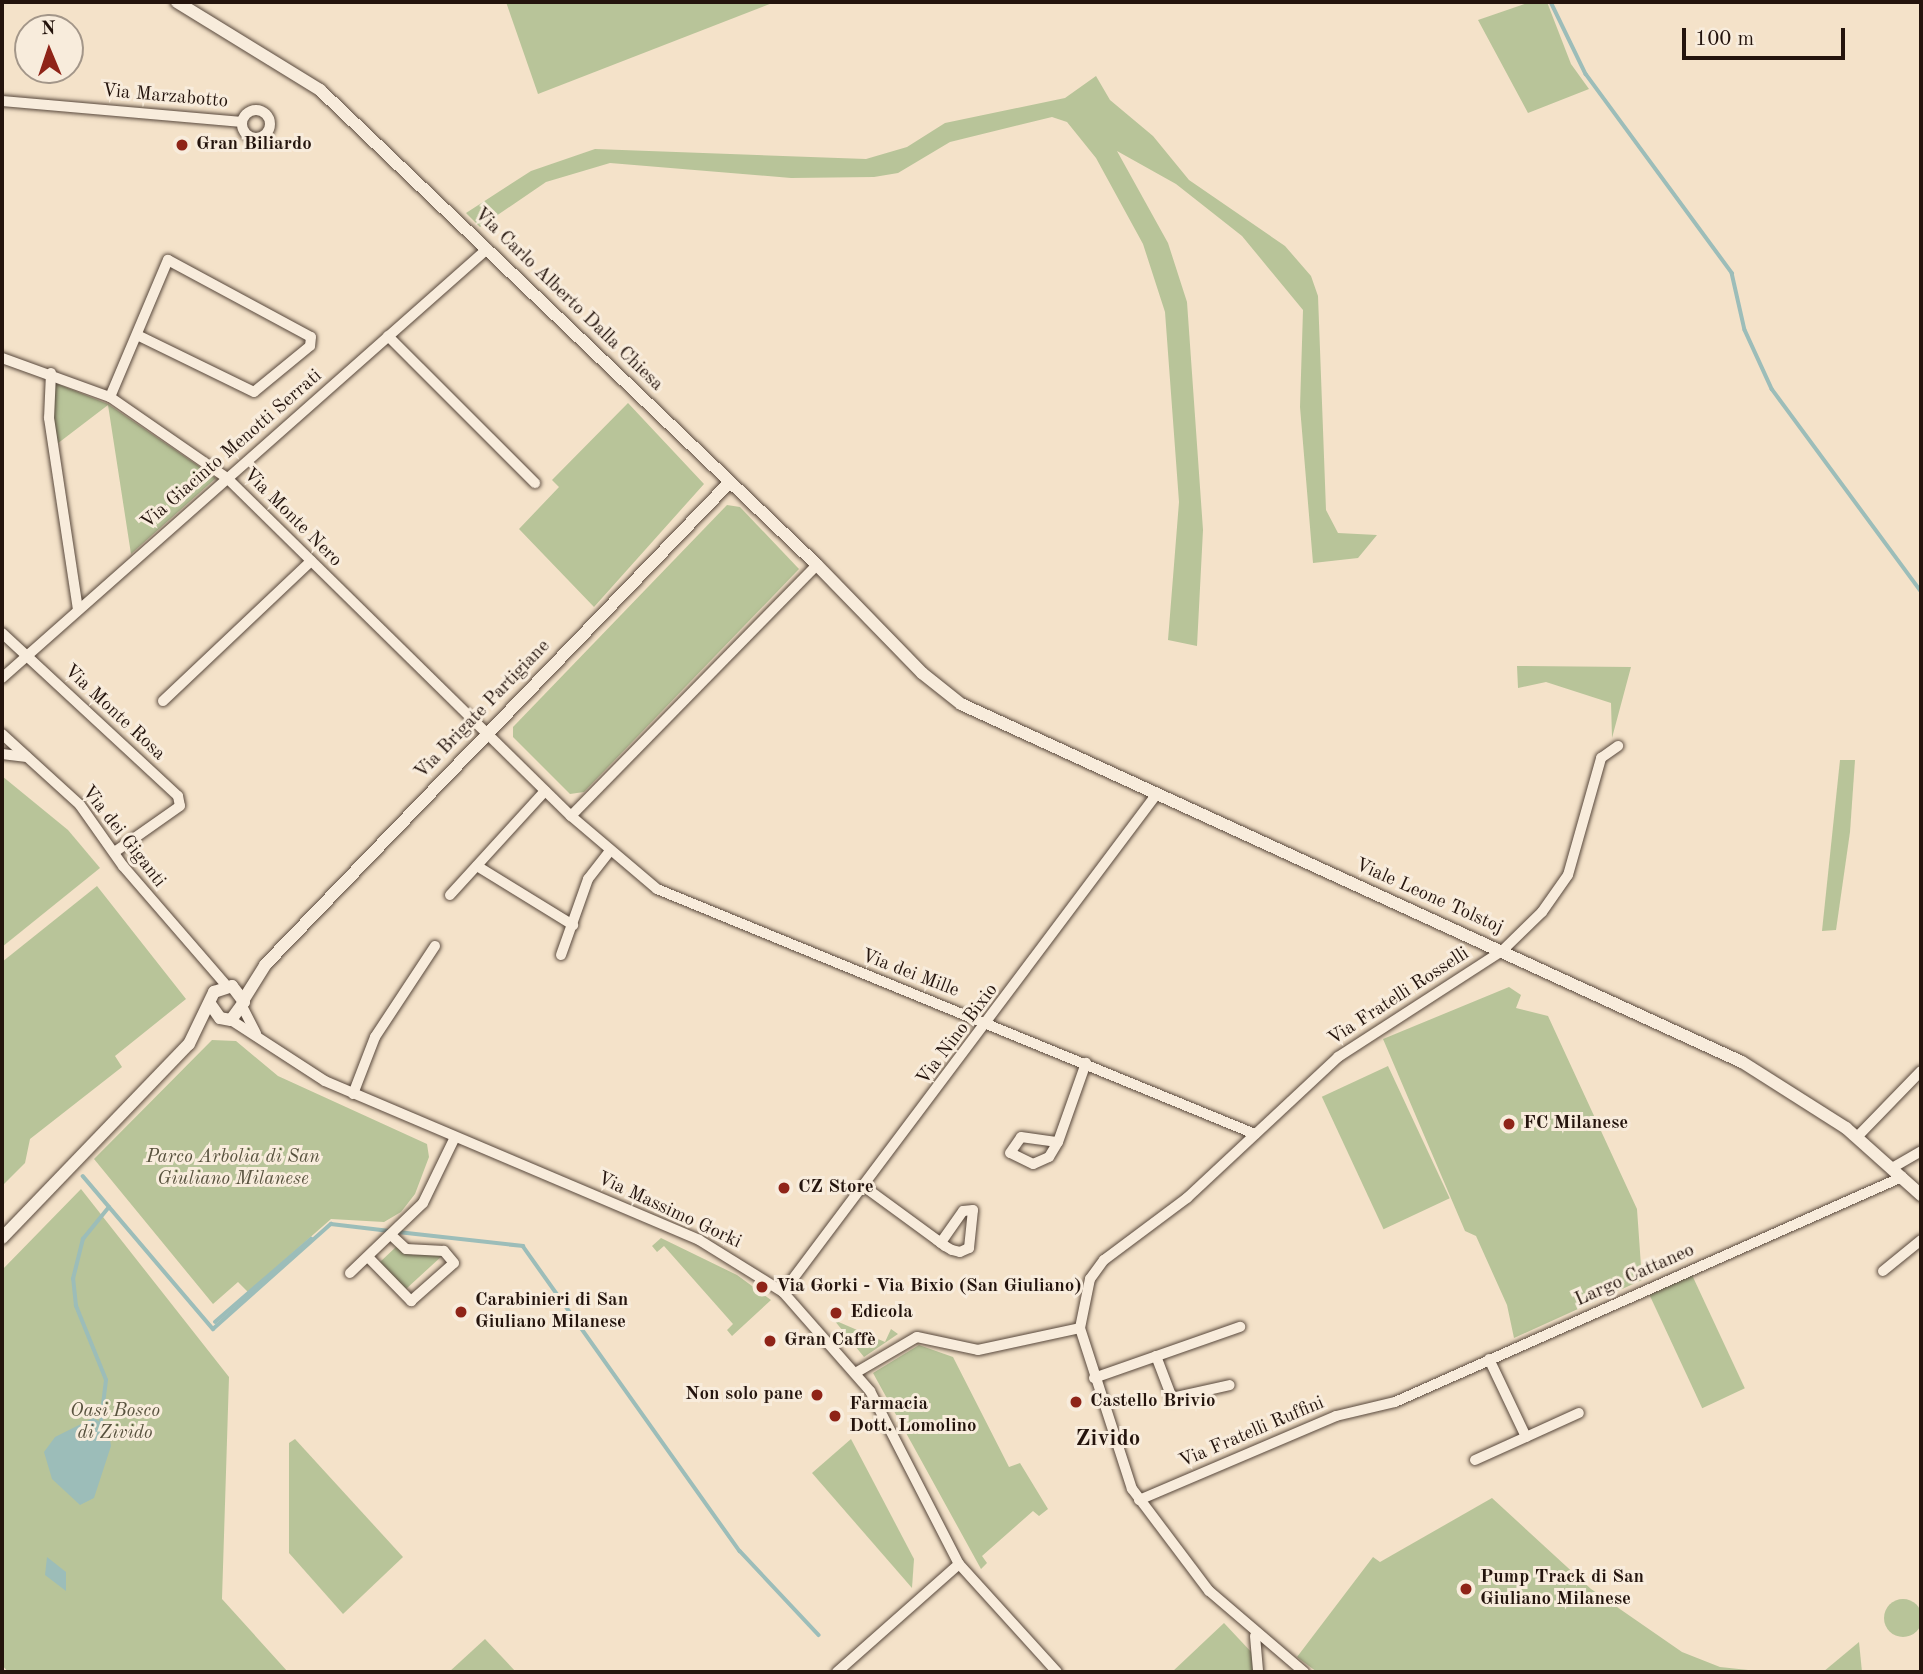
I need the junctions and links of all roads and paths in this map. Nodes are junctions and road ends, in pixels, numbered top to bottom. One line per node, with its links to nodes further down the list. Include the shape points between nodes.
1 (177, 2): 4 (street, Via Carlo Alberto Dalla Chiesa, via 320,90)
2 (2, 101): 3 (street, Via Marzabotto)
3 (242, 121)
4 (487, 249): 6 (street, Via Giacinto Menotti Serrati); 11 (street, Via Carlo Alberto Dalla Chiesa)
5 (137, 335): 5 (street, via 254,392 310,346 311,337 168,260); 9 (street)
6 (388, 336): 10 (street, Via Giacinto Menotti Serrati); 12 (street)
7 (2, 358): 8 (street, Via Monte Nero)
8 (51, 373): 9 (street, Via Monte Nero); 15 (street, via 49,418)
9 (110, 397): 10 (street, Via Monte Nero)
10 (227, 478): 13 (street, Via Monte Nero); 15 (street, Via Giacinto Menotti Serrati)
11 (730, 482): 14 (street, Via Carlo Alberto Dalla Chiesa); 22 (street, Via Brigate Partigiane)
12 (535, 483)
13 (311, 561): 20 (street); 22 (street, Via Monte Nero)
14 (817, 565): 18 (street, Via Carlo Alberto Dalla Chiesa); 28 (street)
15 (78, 609): 17 (street, Via Giacinto Menotti Serrati)
16 (2, 633): 17 (street, Via Monte Rosa)
17 (26, 655): 19 (street, Via Giacinto Menotti Serrati); 29 (street, Via Monte Rosa, via 178,796 180,806)
18 (906, 657): 27 (street, Viale Leone Tolstoj, via 982,717)
19 (2, 678)
20 (163, 701)
21 (2, 734): 25 (street, Via dei Giganti)
22 (487, 734): 26 (street, Via dei Mille); 38 (street, Via Brigate Partigiane)
23 (1618, 746): 35 (street, Via Fratelli Rosselli, via 1601,758 1560,888)
24 (2, 754): 25 (street)
25 (27, 757): 29 (street, Via dei Giganti, via 80,805)
26 (545, 791): 28 (street, Via dei Mille); 31 (street)
27 (1156, 795): 35 (street, Viale Leone Tolstoj); 44 (street, Via Nino Bixio)
28 (571, 816): 30 (street, Via dei Mille)
29 (116, 851): 37 (street, Via dei Giganti)
30 (610, 851): 33 (street, via 588,879); 44 (street, Via dei Mille, via 689,906)
31 (477, 866): 32 (street); 33 (street)
32 (450, 895)
33 (572, 925): 36 (street)
34 (435, 946): 49 (street, via 374,1037)
35 (1502, 951): 50 (street, Via Fratelli Rosselli, via 1354,1044); 52 (street, Viale Leone Tolstoj, via 1742,1062)
36 (561, 954)
37 (203, 962): 39 (street, Via dei Giganti); 40 (street, Via dei Giganti)
38 (265, 965): 39 (street, Via Brigate Partigiane); 41 (street, Via Brigate Partigiane)
39 (229, 986): 40 (street, Via Brigate Partigiane); 41 (street)
40 (214, 992): 42 (street)
41 (244, 1004): 43 (street, Via Brigate Partigiane); 45 (street, Via Massimo Gorki)
42 (211, 1005): 43 (street); 46 (street)
43 (226, 1019): 45 (street, Via Massimo Gorki); 46 (street)
44 (989, 1023): 47 (street, Via dei Mille); 57 (street, Via Nino Bixio)
45 (261, 1040): 49 (street, Via Massimo Gorki)
46 (189, 1044): 60 (street)
47 (1086, 1063): 50 (street, Via dei Mille); 53 (street)
48 (1921, 1072): 52 (street)
49 (353, 1094): 51 (street, Via Massimo Gorki)
50 (1255, 1133): 68 (street, Via Fratelli Rosselli, via 1182,1203 1095,1269)
51 (455, 1137): 59 (street, via 431,1192); 66 (street, Via Massimo Gorki, via 699,1240)
52 (1857, 1137): 55 (street, Viale Leone Tolstoj)
53 (1058, 1142): 53 (street, via 1021,1137 1010,1153 1033,1164 1049,1157)
54 (1921, 1151): 55 (street)
55 (1892, 1168): 56 (street, Viale Leone Tolstoj)
56 (1902, 1177): 58 (street, Viale Leone Tolstoj); 70 (street, Largo Cattaneo)
57 (866, 1188): 62 (street); 66 (street, Via Nino Bixio)
58 (1921, 1195)
59 (391, 1236): 63 (street); 63 (street, via 406,1249 444,1251 454,1262 411,1301)
60 (2, 1238)
61 (1921, 1240): 64 (street)
62 (941, 1243): 62 (street, via 968,1251 975,1211 963,1211)
63 (368, 1257): 65 (street)
64 (1883, 1271)
65 (350, 1273)
66 (783, 1292): 71 (street, Via Massimo Gorki)
67 (1240, 1327): 69 (street)
68 (1080, 1328): 71 (street, via 978,1350 917,1337); 72 (street)
69 (1156, 1356): 72 (street); 73 (street, via 1172,1398)
70 (1489, 1360): 74 (street, Largo Cattaneo); 76 (street)
71 (857, 1372): 79 (street, Via Massimo Gorki)
72 (1094, 1378): 78 (street)
73 (1230, 1385)
74 (1382, 1407): 78 (street, Via Fratelli Ruffini, via 1336,1416)
75 (1579, 1413): 76 (street)
76 (1526, 1437): 77 (street)
77 (1475, 1460)
78 (1139, 1500): 80 (street, via 1191,1571)
79 (960, 1564): 81 (street); 82 (street, Via Massimo Gorki)
80 (1255, 1635): 83 (street); 84 (street)
81 (837, 1672)
82 (1057, 1672)
83 (1258, 1672)
84 (1304, 1672)

